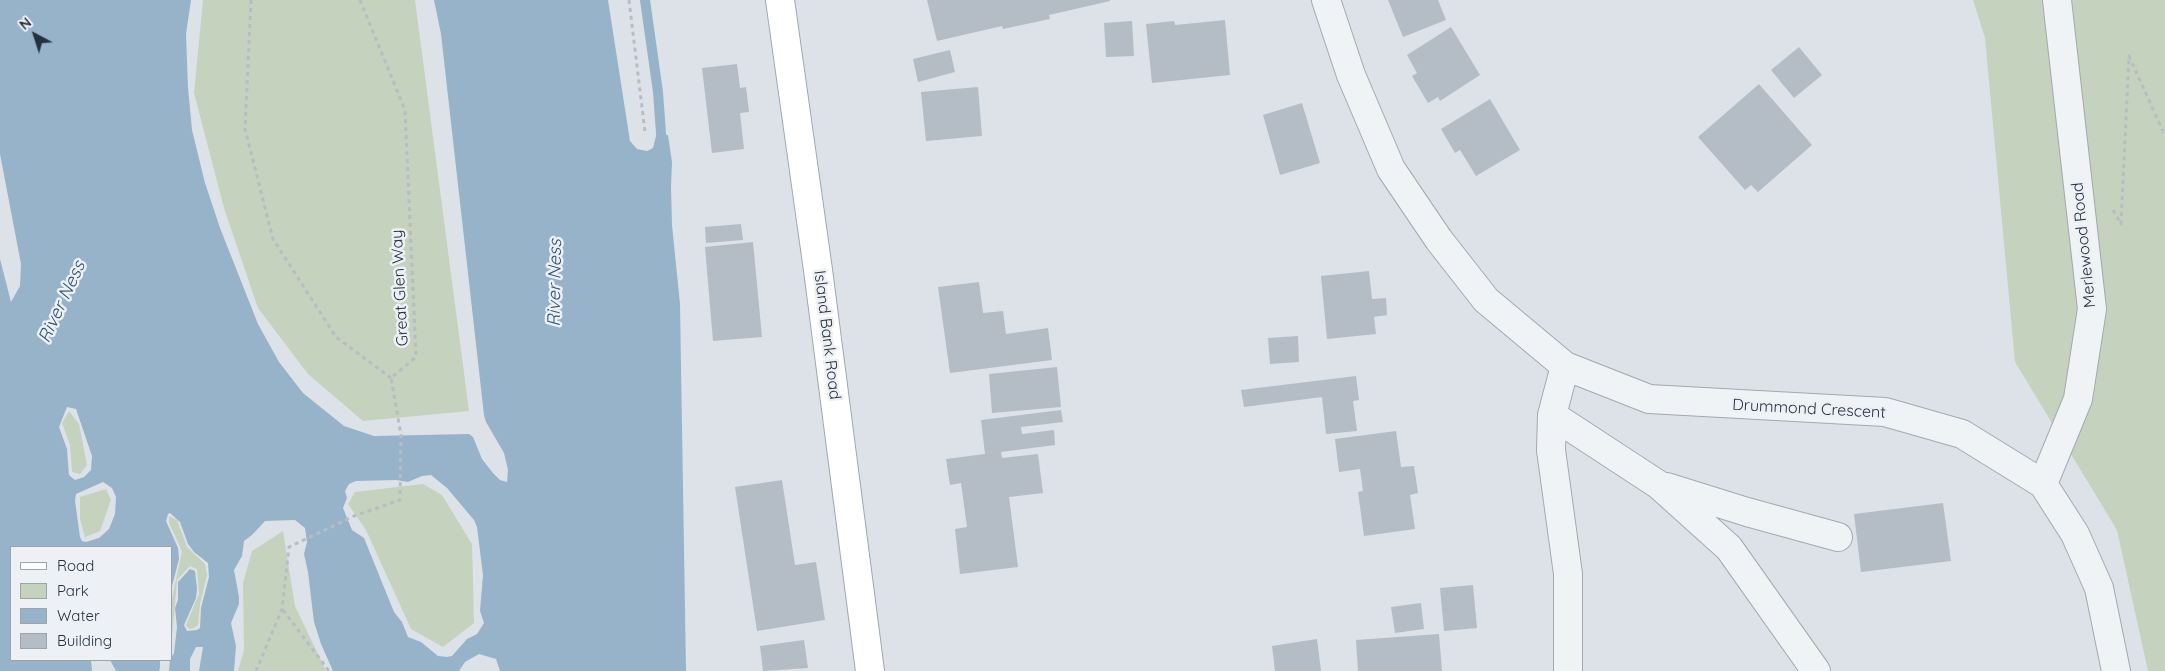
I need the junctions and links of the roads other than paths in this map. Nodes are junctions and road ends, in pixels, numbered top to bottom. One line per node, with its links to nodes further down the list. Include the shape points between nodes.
1 (780, 0): 9 (main road, Island Bank Road)
2 (1326, 0): 4 (street, Drummond Crescent, via 1351,75 1391,169 1439,240 1486,300)
3 (2057, 0): 7 (street, Merlewood Road, via 2092,309 2078,399)
4 (1565, 366): 5 (street); 7 (street, Drummond Crescent, via 1649,399 1886,412 1962,434)
5 (1552, 415): 6 (street); 10 (street, via 1551,450 1568,574)
6 (1659, 484): 8 (street); 11 (street, via 1730,548)
7 (2043, 484): 12 (street, via 2075,534 2099,588)
8 (1838, 537)
9 (870, 671)
10 (1568, 671)
11 (1816, 671)
12 (2116, 671)

